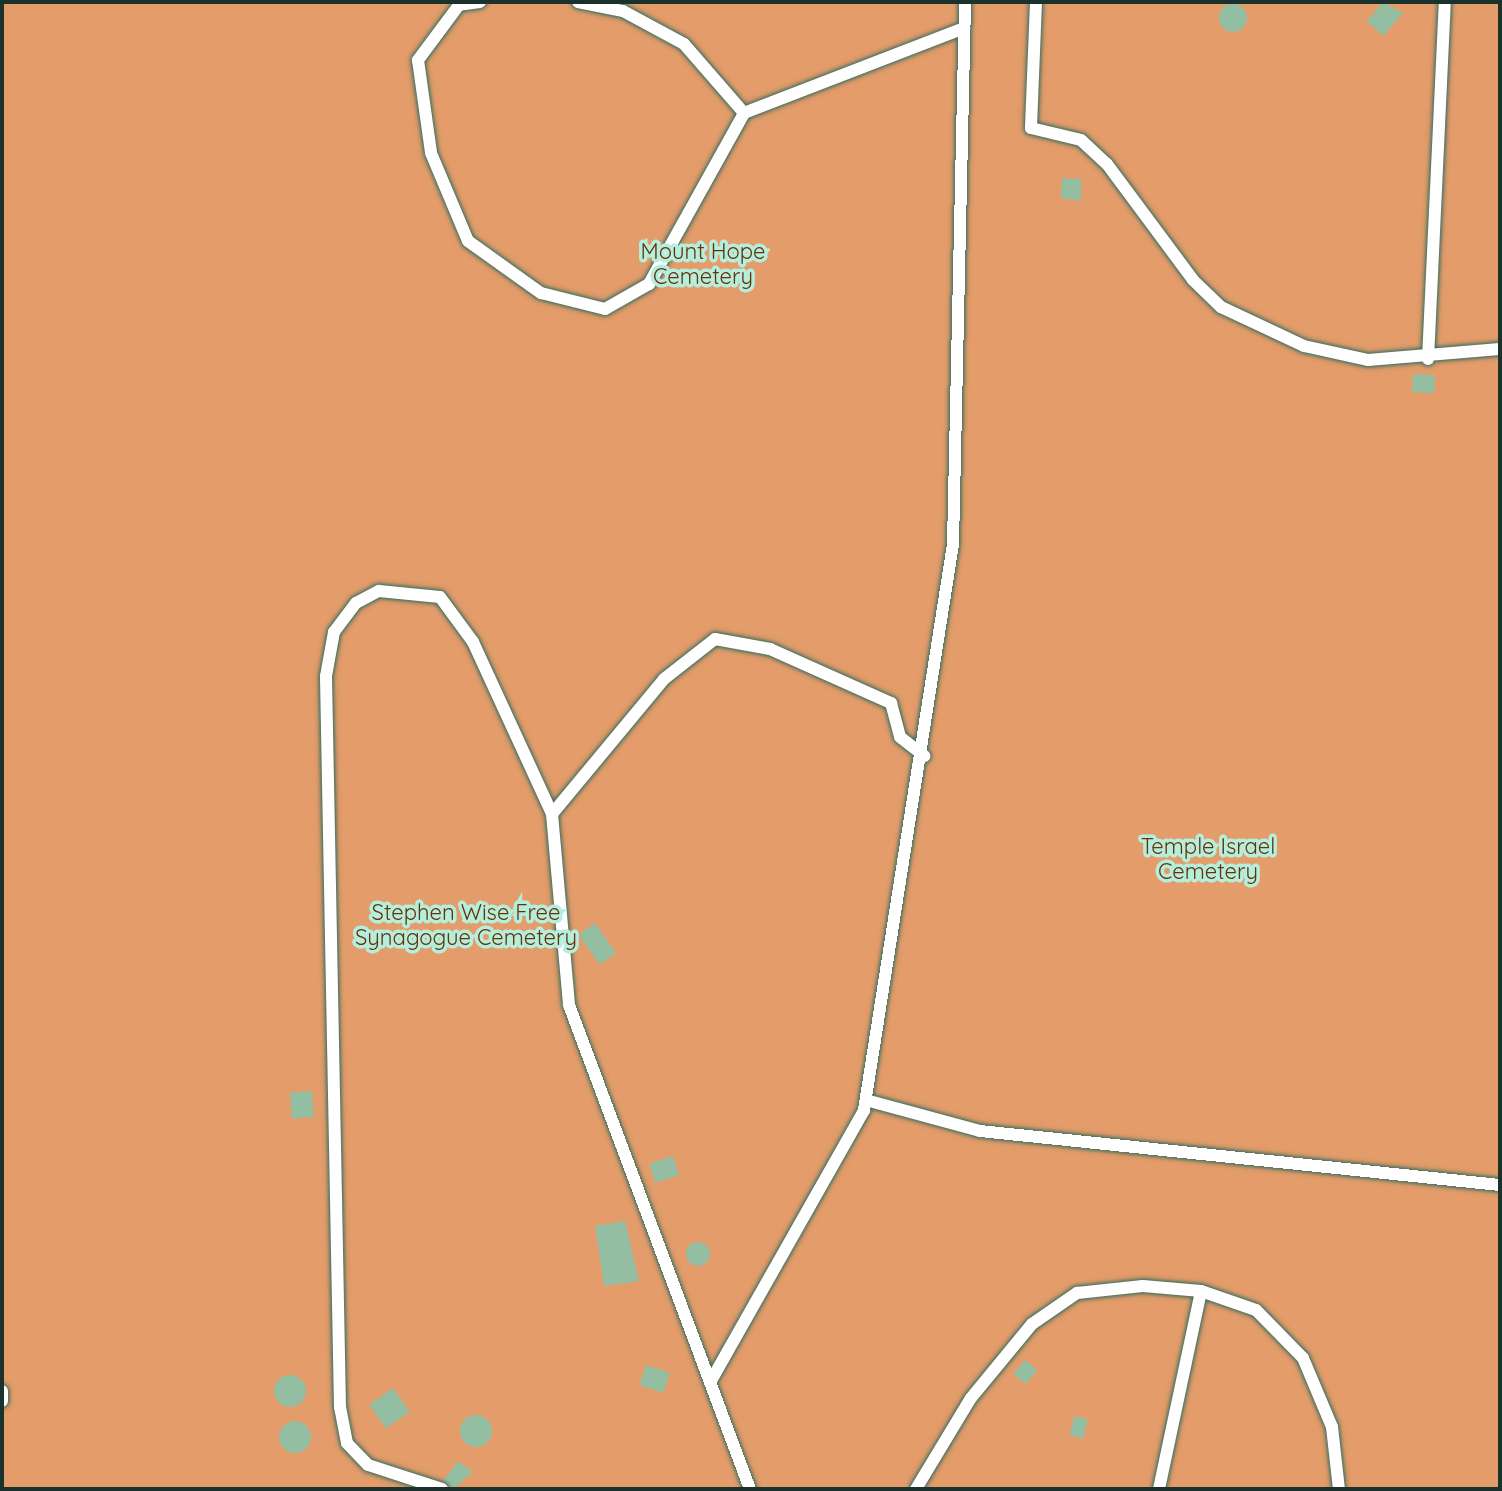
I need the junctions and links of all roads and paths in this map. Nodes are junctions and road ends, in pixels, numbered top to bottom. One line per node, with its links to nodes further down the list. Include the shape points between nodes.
1 (480, 2): 7 (lane, via 459,5 418,60 431,153 468,241 541,293 605,309 649,284)
2 (578, 2): 7 (lane, via 623,11 684,44)
3 (965, 2): 6 (lane)
4 (1036, 2): 9 (lane, via 1031,128 1081,140 1107,164 1193,280 1221,307 1304,346 1368,360)
5 (1445, 2): 9 (lane)
6 (964, 28): 7 (lane); 10 (lane, via 953,544)
7 (744, 113)
8 (1500, 349): 9 (lane)
9 (1428, 359)
10 (924, 756): 11 (lane, via 900,737 891,703 770,649 715,639 664,679); 12 (lane)
11 (552, 814): 15 (lane, via 569,1005); 18 (lane, via 473,642 440,597 379,591 356,603 334,632 326,676 340,1407 347,1443 368,1465)
12 (866, 1100): 13 (lane, via 980,1131); 15 (lane)
13 (1500, 1185)
14 (1201, 1291): 20 (lane, via 1143,1286 1066,1300 1032,1324 971,1398); 21 (lane); 22 (lane, via 1256,1310 1303,1358 1332,1427)
15 (712, 1379): 19 (lane)
16 (2, 1391): 17 (lane)
17 (2, 1401)
18 (442, 1489)
19 (750, 1489)
20 (916, 1489)
21 (1159, 1489)
22 (1339, 1489)

